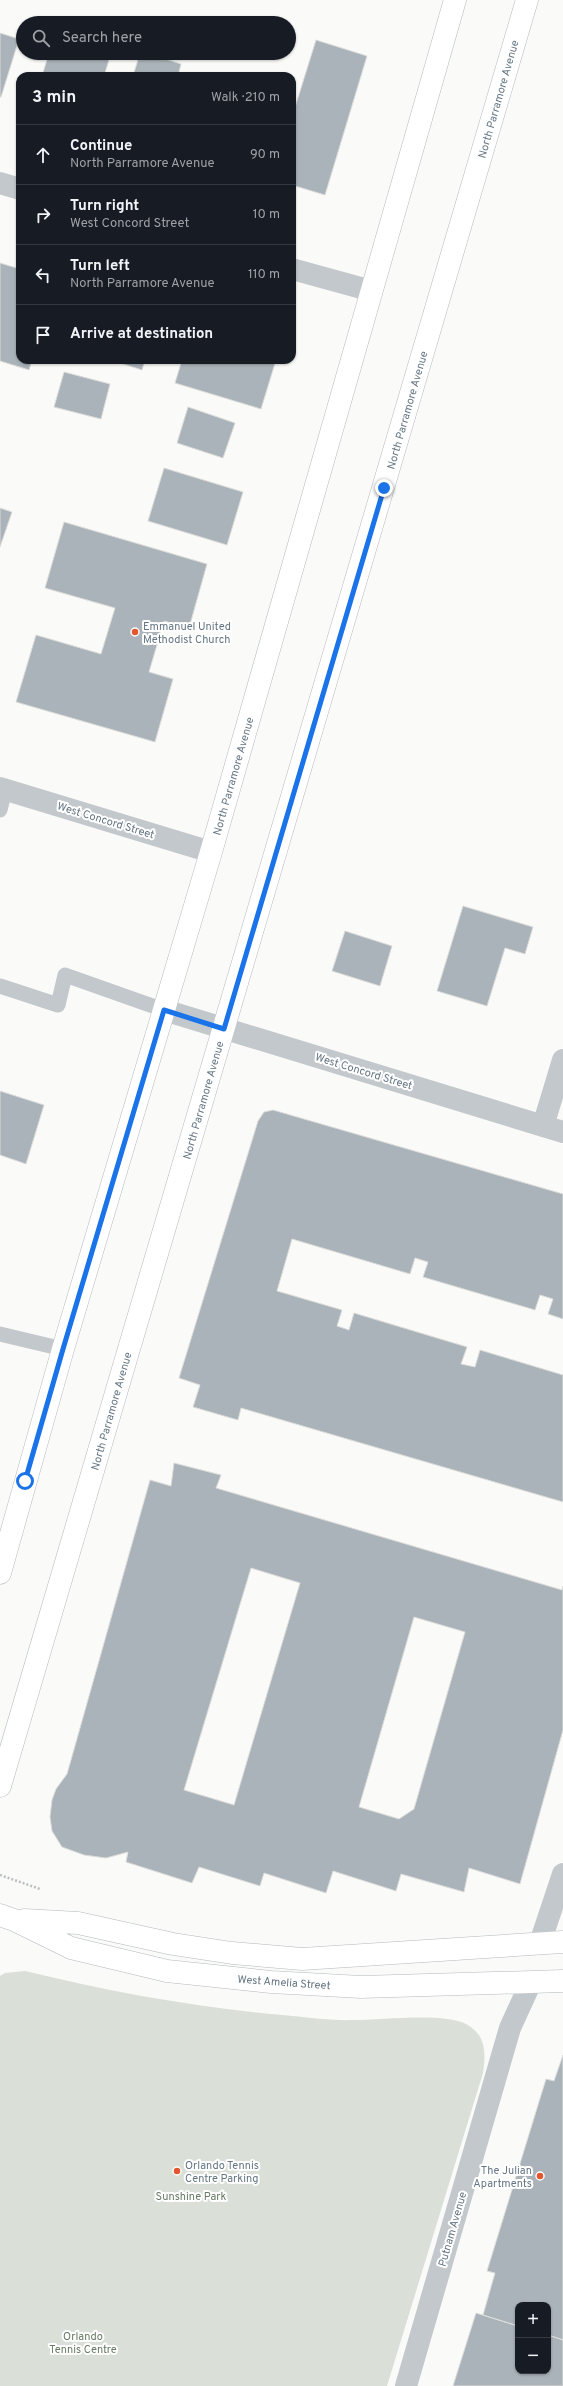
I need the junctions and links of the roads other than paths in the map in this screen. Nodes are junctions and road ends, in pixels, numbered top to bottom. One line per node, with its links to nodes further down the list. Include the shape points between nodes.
1 (455, 0): 6 (street, North Parramore Avenue)
2 (527, 0): 11 (street, North Parramore Avenue)
3 (0, 183): 4 (street)
4 (16, 188)
5 (296, 270): 6 (street)
6 (372, 291): 8 (street, North Parramore Avenue)
7 (2, 796): 8 (street, West Concord Street)
8 (211, 852): 10 (street, North Parramore Avenue)
9 (0, 986): 10 (lane, via 58,1005 66,974)
10 (164, 1010): 11 (street, West Concord Street); 15 (street, North Parramore Avenue)
11 (224, 1029): 13 (street, West Concord Street); 17 (street, North Parramore Avenue)
12 (563, 1060): 13 (street)
13 (553, 1129)
14 (0, 1334): 15 (lane)
15 (63, 1349): 16 (street, North Parramore Avenue)
16 (0, 1573)
17 (0, 1786)
18 (563, 1874): 21 (street)
19 (7, 1918): 21 (street, West Amelia Street, via 78,1923 181,1945 232,1953 302,1959); 23 (street, West Amelia Street, via 71,1948 168,1971 271,1982 361,1987)
20 (563, 1942): 21 (street, West Amelia Street)
21 (540, 1943)
22 (563, 1981): 23 (street, West Amelia Street)
23 (531, 1982): 24 (street, Putnam Avenue, via 510,2028)
24 (406, 2386)

